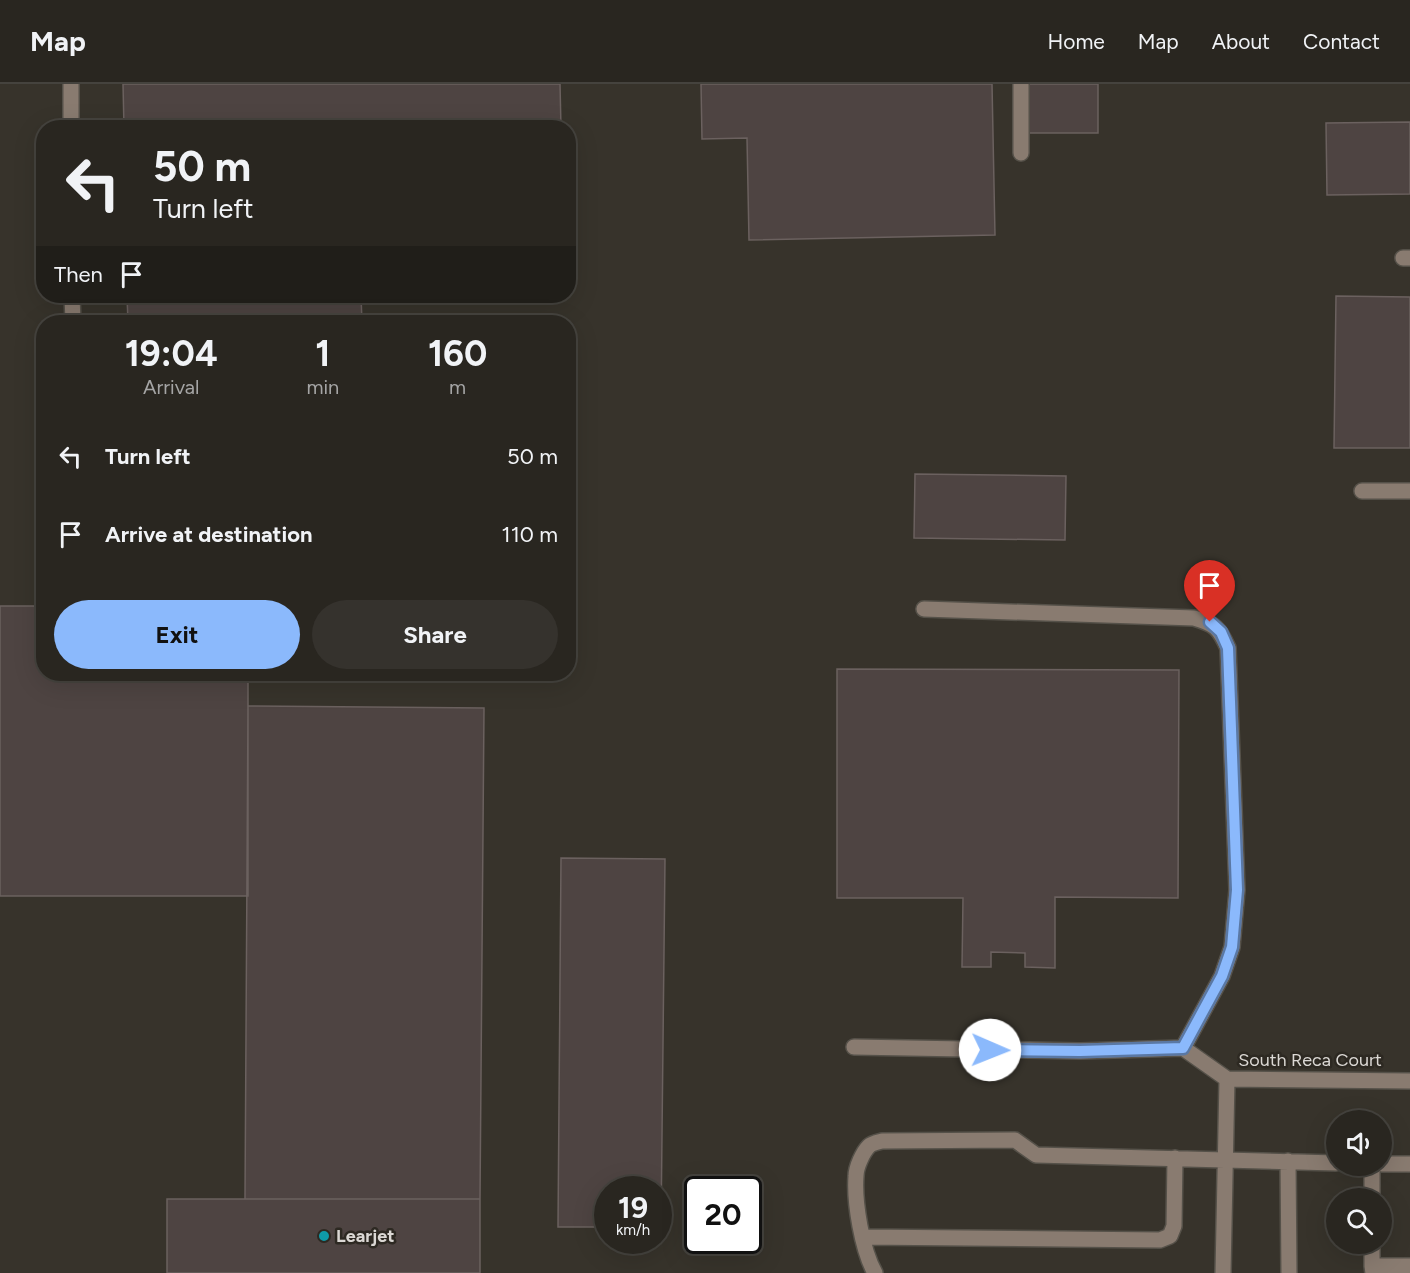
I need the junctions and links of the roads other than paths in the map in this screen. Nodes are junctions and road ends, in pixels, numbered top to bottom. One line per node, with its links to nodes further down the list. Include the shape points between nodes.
1 (71, 84): 3 (street)
2 (1021, 84): 4 (street)
3 (71, 120)
4 (1021, 153)
5 (1362, 491): 6 (street)
6 (1410, 491)
7 (924, 609): 9 (street, via 1194,618 1210,622 1221,632 1228,648 1237,890 1232,947 1222,976)
8 (854, 1047): 9 (street, via 1080,1051)
9 (1183, 1048): 10 (street, South Reca Court)
10 (1227, 1079): 11 (street, South Reca Court); 13 (street)
11 (1410, 1081)
12 (1175, 1158): 13 (street); 18 (street, via 1174,1226 1170,1236 1160,1240); 18 (street, via 1036,1155 1015,1140 882,1141 870,1145 856,1174)
13 (1224, 1160): 14 (street); 23 (street)
14 (1288, 1161): 15 (street); 24 (street)
15 (1326, 1163)
16 (1392, 1164): 17 (street)
17 (1410, 1164)
18 (864, 1237): 22 (street)
19 (1372, 1254): 21 (street)
20 (1410, 1266): 21 (street)
21 (1372, 1270)
22 (875, 1273)
23 (1222, 1273)
24 (1289, 1273)

